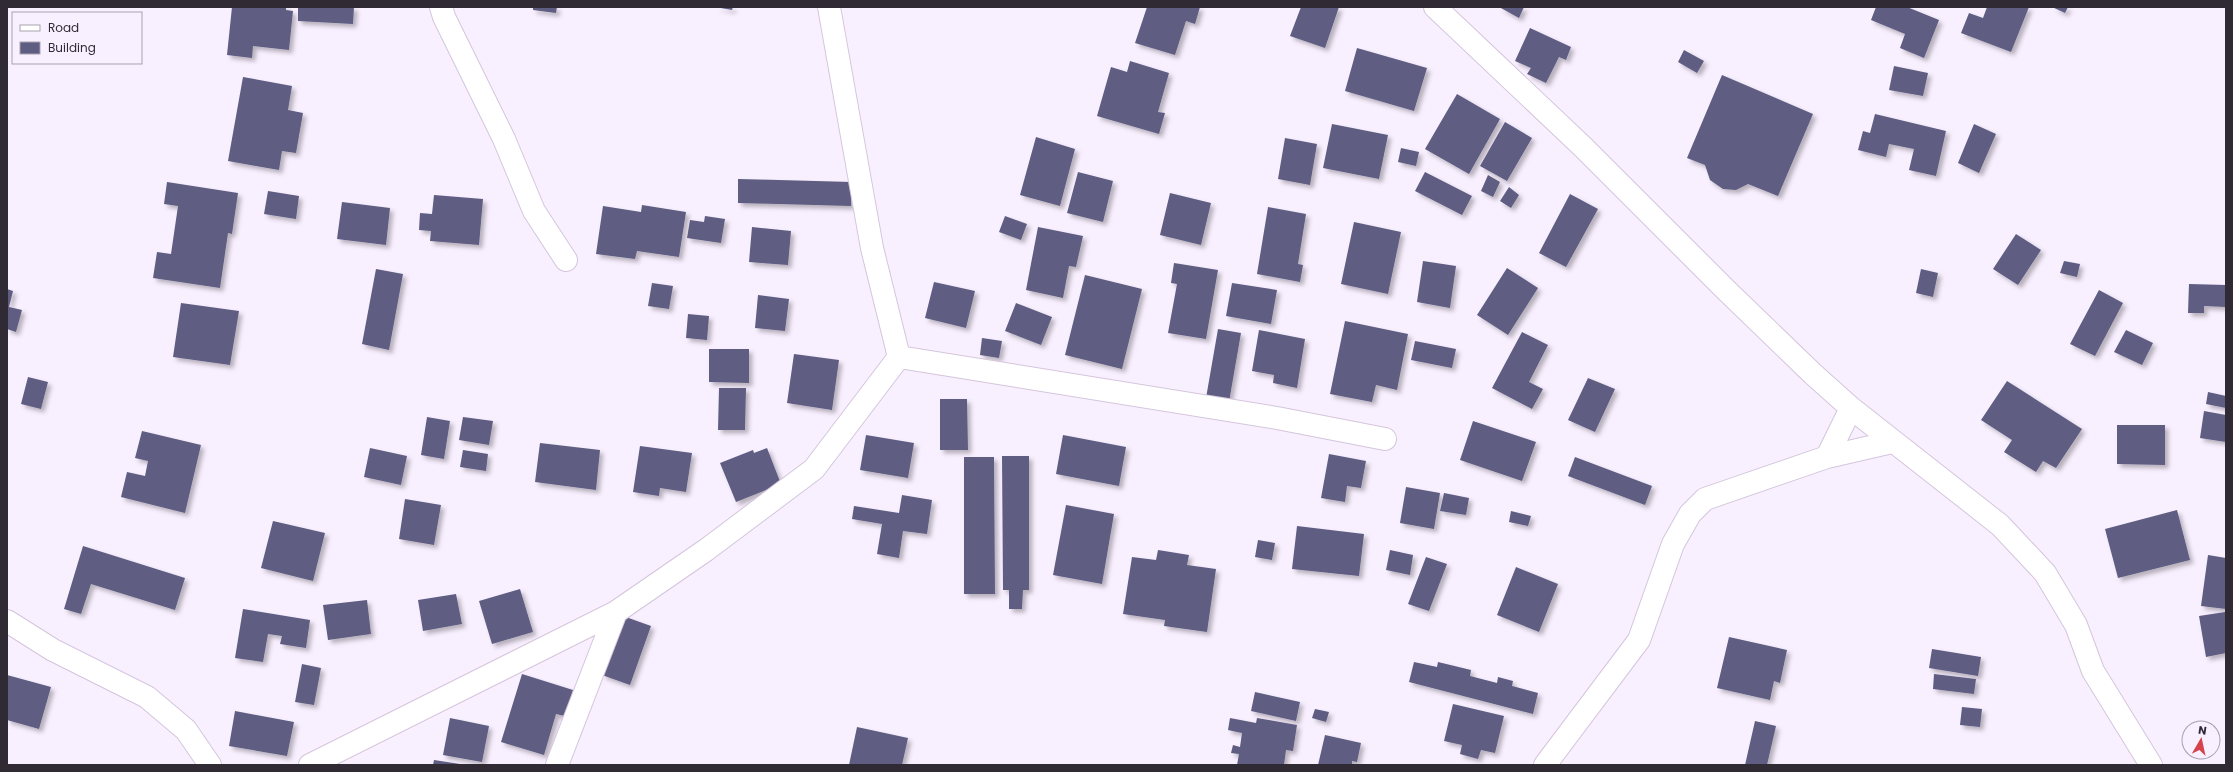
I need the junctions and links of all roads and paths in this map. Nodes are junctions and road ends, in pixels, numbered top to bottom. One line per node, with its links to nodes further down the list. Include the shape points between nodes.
1 (441, 7): 4 (street, via 504,139 534,211)
2 (829, 7): 5 (street, via 872,248)
3 (1435, 7): 6 (street)
4 (566, 260)
5 (899, 357): 7 (street, via 1277,418); 10 (street, via 814,470 706,550)
6 (1851, 408): 8 (street); 9 (street)
7 (1385, 439)
8 (1892, 442): 9 (street); 16 (street, via 2000,525 2045,573 2076,625 2093,671)
9 (1827, 457): 15 (street, via 1705,499 1690,514 1673,544 1639,640)
10 (616, 612): 13 (street); 14 (street)
11 (7, 621): 12 (street, via 53,650 147,697 186,730)
12 (210, 765)
13 (310, 765)
14 (557, 765)
15 (1545, 765)
16 (2151, 765)

